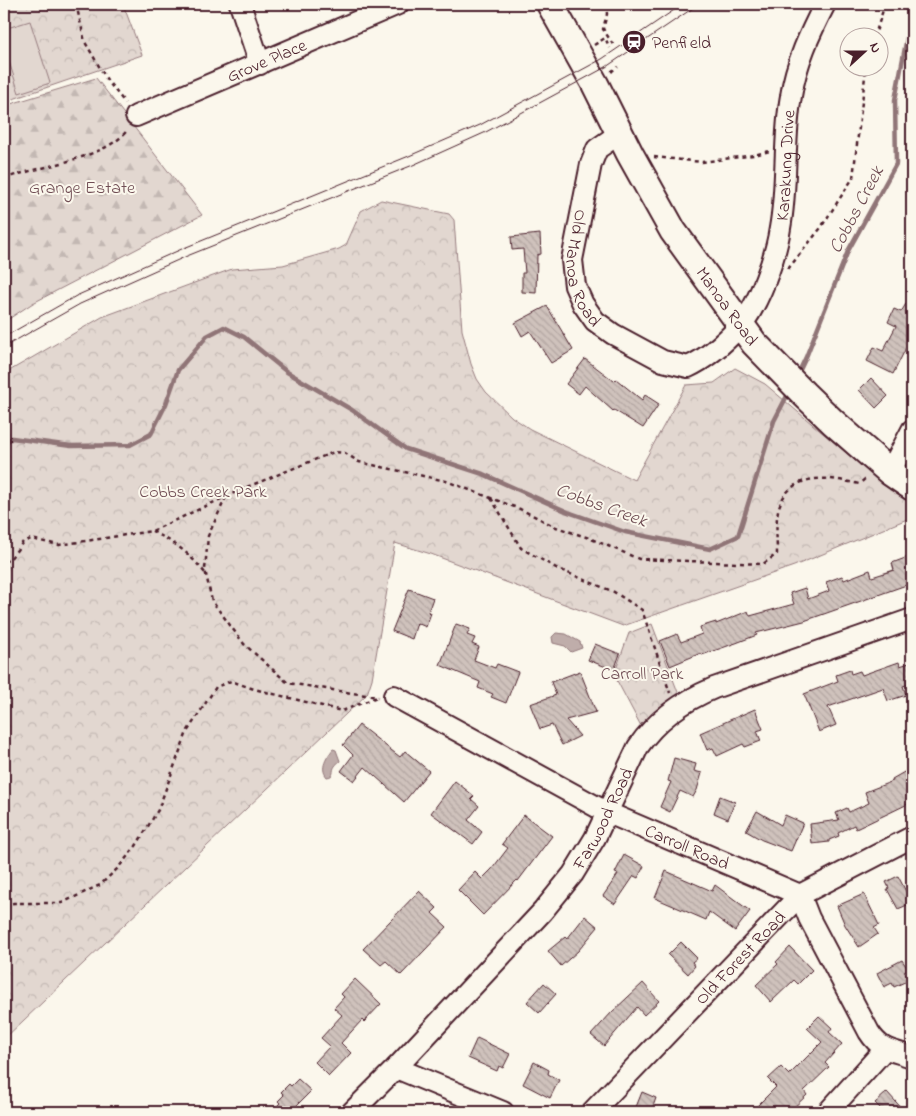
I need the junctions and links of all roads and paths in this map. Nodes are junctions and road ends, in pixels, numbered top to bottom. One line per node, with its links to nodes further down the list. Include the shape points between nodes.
1 (76, 4): 12 (path, via 84,42 106,80)
2 (240, 4): 10 (street)
3 (398, 4): 10 (street, Grove Place)
4 (550, 4): 13 (main road, Manoa Road)
5 (606, 4): 9 (path, via 603,29 612,47 605,38)
6 (825, 4): 14 (street, Karakung Drive, via 797,71)
7 (885, 4): 8 (path)
8 (877, 28)
9 (592, 46)
10 (260, 64): 12 (street, Grove Place)
11 (865, 78): 16 (path, via 853,178)
12 (136, 116): 15 (path, via 126,132 107,146 78,159)
13 (625, 144): 14 (path, via 702,162); 17 (main road, Manoa Road, via 673,231); 18 (street, Old Manoa Road, via 597,149 591,164 572,260 575,286 596,321 655,357)
14 (786, 148): 17 (street, Karakung Drive, via 781,227 774,255 756,301)
15 (4, 179)
16 (788, 269)
17 (741, 325): 18 (street, Karakung Drive, via 697,363 688,368); 20 (main road, Manoa Road, via 754,343 804,394)
18 (679, 366)
19 (912, 430): 20 (street)
20 (886, 468): 21 (main road, Manoa Road); 23 (path, via 859,484 836,478 811,478 787,490 779,509 777,554 763,564 639,559)
21 (912, 487)
22 (226, 496): 23 (path, via 334,452 344,453 359,462 446,481); 24 (path); 26 (path, via 208,536)
23 (491, 498): 29 (path, via 521,548 556,568 614,592 642,610)
24 (152, 531): 25 (path, via 59,545 31,539 23,542); 26 (path, via 174,542)
25 (4, 562)
26 (206, 574): 28 (path, via 212,601 244,644 288,683)
27 (912, 619): 29 (street, Farwood Road, via 714,688)
28 (386, 696): 30 (street, Carroll Road); 33 (path, via 342,710 231,681 216,687 187,732 158,810 118,868 100,885 62,904)
29 (675, 708): 30 (street, Farwood Road, via 647,733)
30 (606, 812): 32 (street, Carroll Road); 36 (street, Farwood Road, via 595,838 573,874 543,911)
31 (912, 837): 32 (street, Old Forest Road)
32 (800, 894): 34 (street, via 869,1032); 39 (street, Old Forest Road)
33 (4, 904)
34 (885, 1049): 35 (street); 40 (street)
35 (912, 1057)
36 (396, 1068): 37 (street, Farwood Road); 38 (street)
37 (352, 1112)
38 (503, 1112)
39 (592, 1112)
40 (828, 1112)

